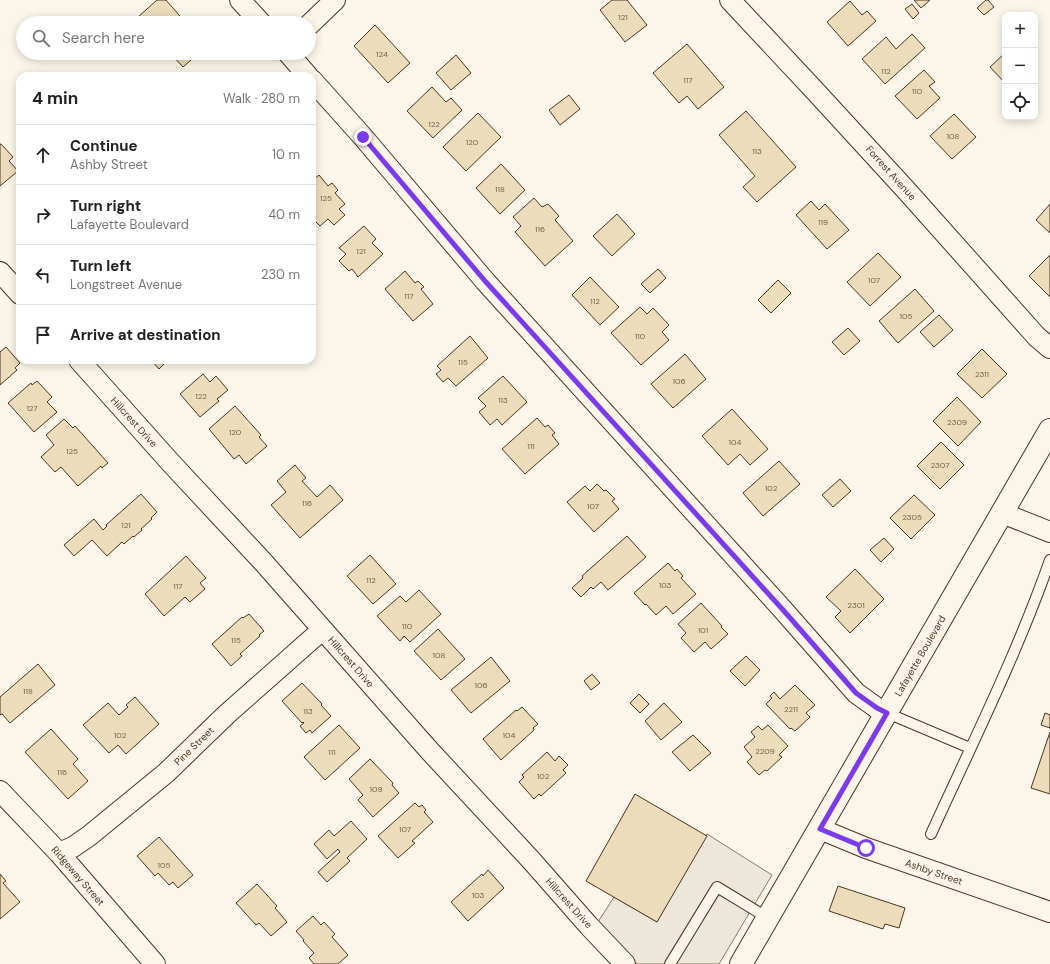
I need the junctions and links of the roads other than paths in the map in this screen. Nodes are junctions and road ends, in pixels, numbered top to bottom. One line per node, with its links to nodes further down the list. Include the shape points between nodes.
1 (240, 0): 4 (street)
2 (335, 0): 5 (street)
3 (730, 0): 11 (street, Forrest Avenue, via 906,190 1037,337)
4 (255, 16)
5 (316, 18)
6 (294, 60): 7 (street)
7 (305, 72)
8 (316, 84): 19 (street, via 485,281 856,693)
9 (0, 272): 10 (street)
10 (16, 290)
11 (1050, 348)
12 (83, 364): 18 (street, Hillcrest Drive)
13 (1050, 430): 14 (main road, Lafayette Boulevard)
14 (1002, 513): 15 (street); 19 (main road, Lafayette Boulevard)
15 (1050, 532)
16 (1050, 560): 17 (lane)
17 (1047, 579): 20 (lane, via 1036,598)
18 (322, 630): 24 (street, Pine Street, via 227,714 166,773 90,836); 28 (street, Hillcrest Drive)
19 (887, 713): 20 (lane); 22 (main road, Lafayette Boulevard)
20 (970, 748): 23 (lane)
21 (0, 790): 24 (street, Ridgeway Street)
22 (820, 829): 25 (street, Ashby Street, via 866,848); 26 (main road, Lafayette Boulevard)
23 (931, 834)
24 (59, 853): 27 (street, Ridgeway Street)
25 (1050, 912)
26 (768, 918): 29 (lane, via 717,887); 30 (main road, Lafayette Boulevard)
27 (155, 964)
28 (625, 964)
29 (670, 964)
30 (741, 964)

